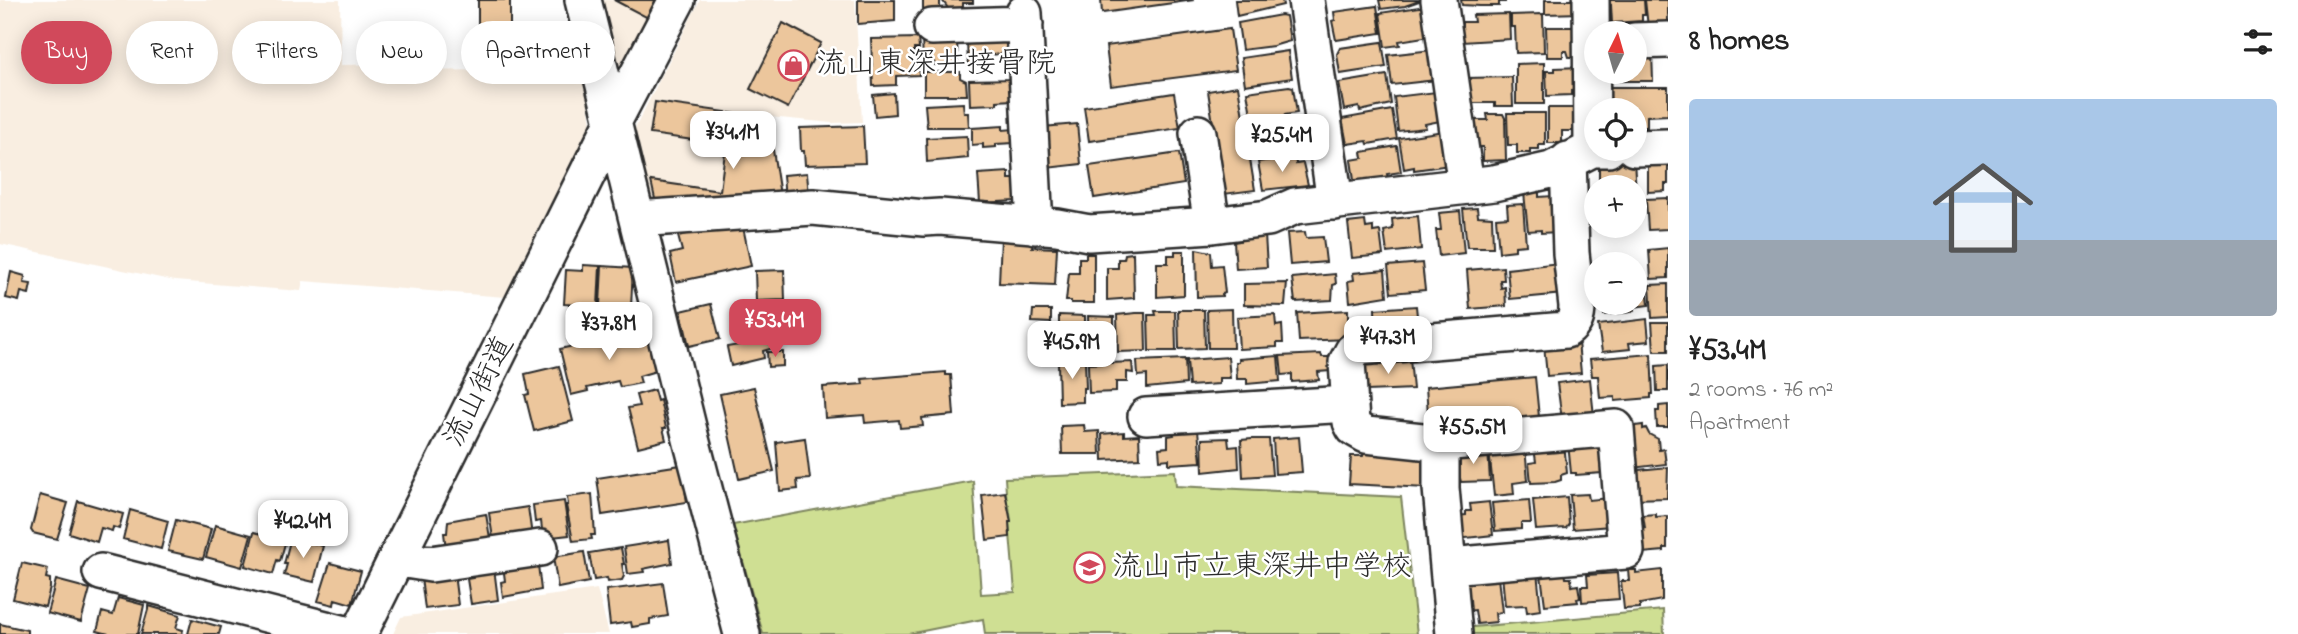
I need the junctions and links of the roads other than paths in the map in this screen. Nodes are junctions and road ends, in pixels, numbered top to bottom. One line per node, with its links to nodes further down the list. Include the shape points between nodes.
1 (583, 0): 10 (street)
2 (677, 0): 10 (street, 流山街道)
3 (1306, 0): 17 (street)
4 (1439, 0): 16 (street)
5 (1591, 0): 6 (street)
6 (1593, 21)
7 (932, 27): 20 (street, via 1024,18)
8 (1668, 40): 9 (street)
9 (1647, 41)
10 (613, 122): 18 (street); 25 (street, 流山街道)
11 (1198, 133): 19 (street)
12 (1668, 147): 13 (street)
13 (1647, 148)
14 (1584, 155): 16 (street, via 1551,170)
15 (1588, 161): 21 (street, via 1571,253 1577,306 1572,325 1566,330 1360,348 1348,356)
16 (1466, 186): 17 (street)
17 (1335, 202): 19 (street, via 1294,206 1268,218)
18 (637, 219): 20 (street, via 813,207); 30 (street)
19 (1212, 225): 20 (street, via 1089,233)
20 (1035, 226)
21 (1349, 404): 22 (street); 23 (street, via 1350,422 1366,435)
22 (1146, 416)
23 (1441, 443): 26 (street); 26 (street, via 1616,428 1626,551)
24 (541, 548): 25 (street, via 431,564)
25 (400, 554): 29 (street, 流山街道)
26 (1449, 566): 31 (street)
27 (101, 572): 28 (street)
28 (345, 634)
29 (359, 634)
30 (742, 634)
31 (1454, 634)

